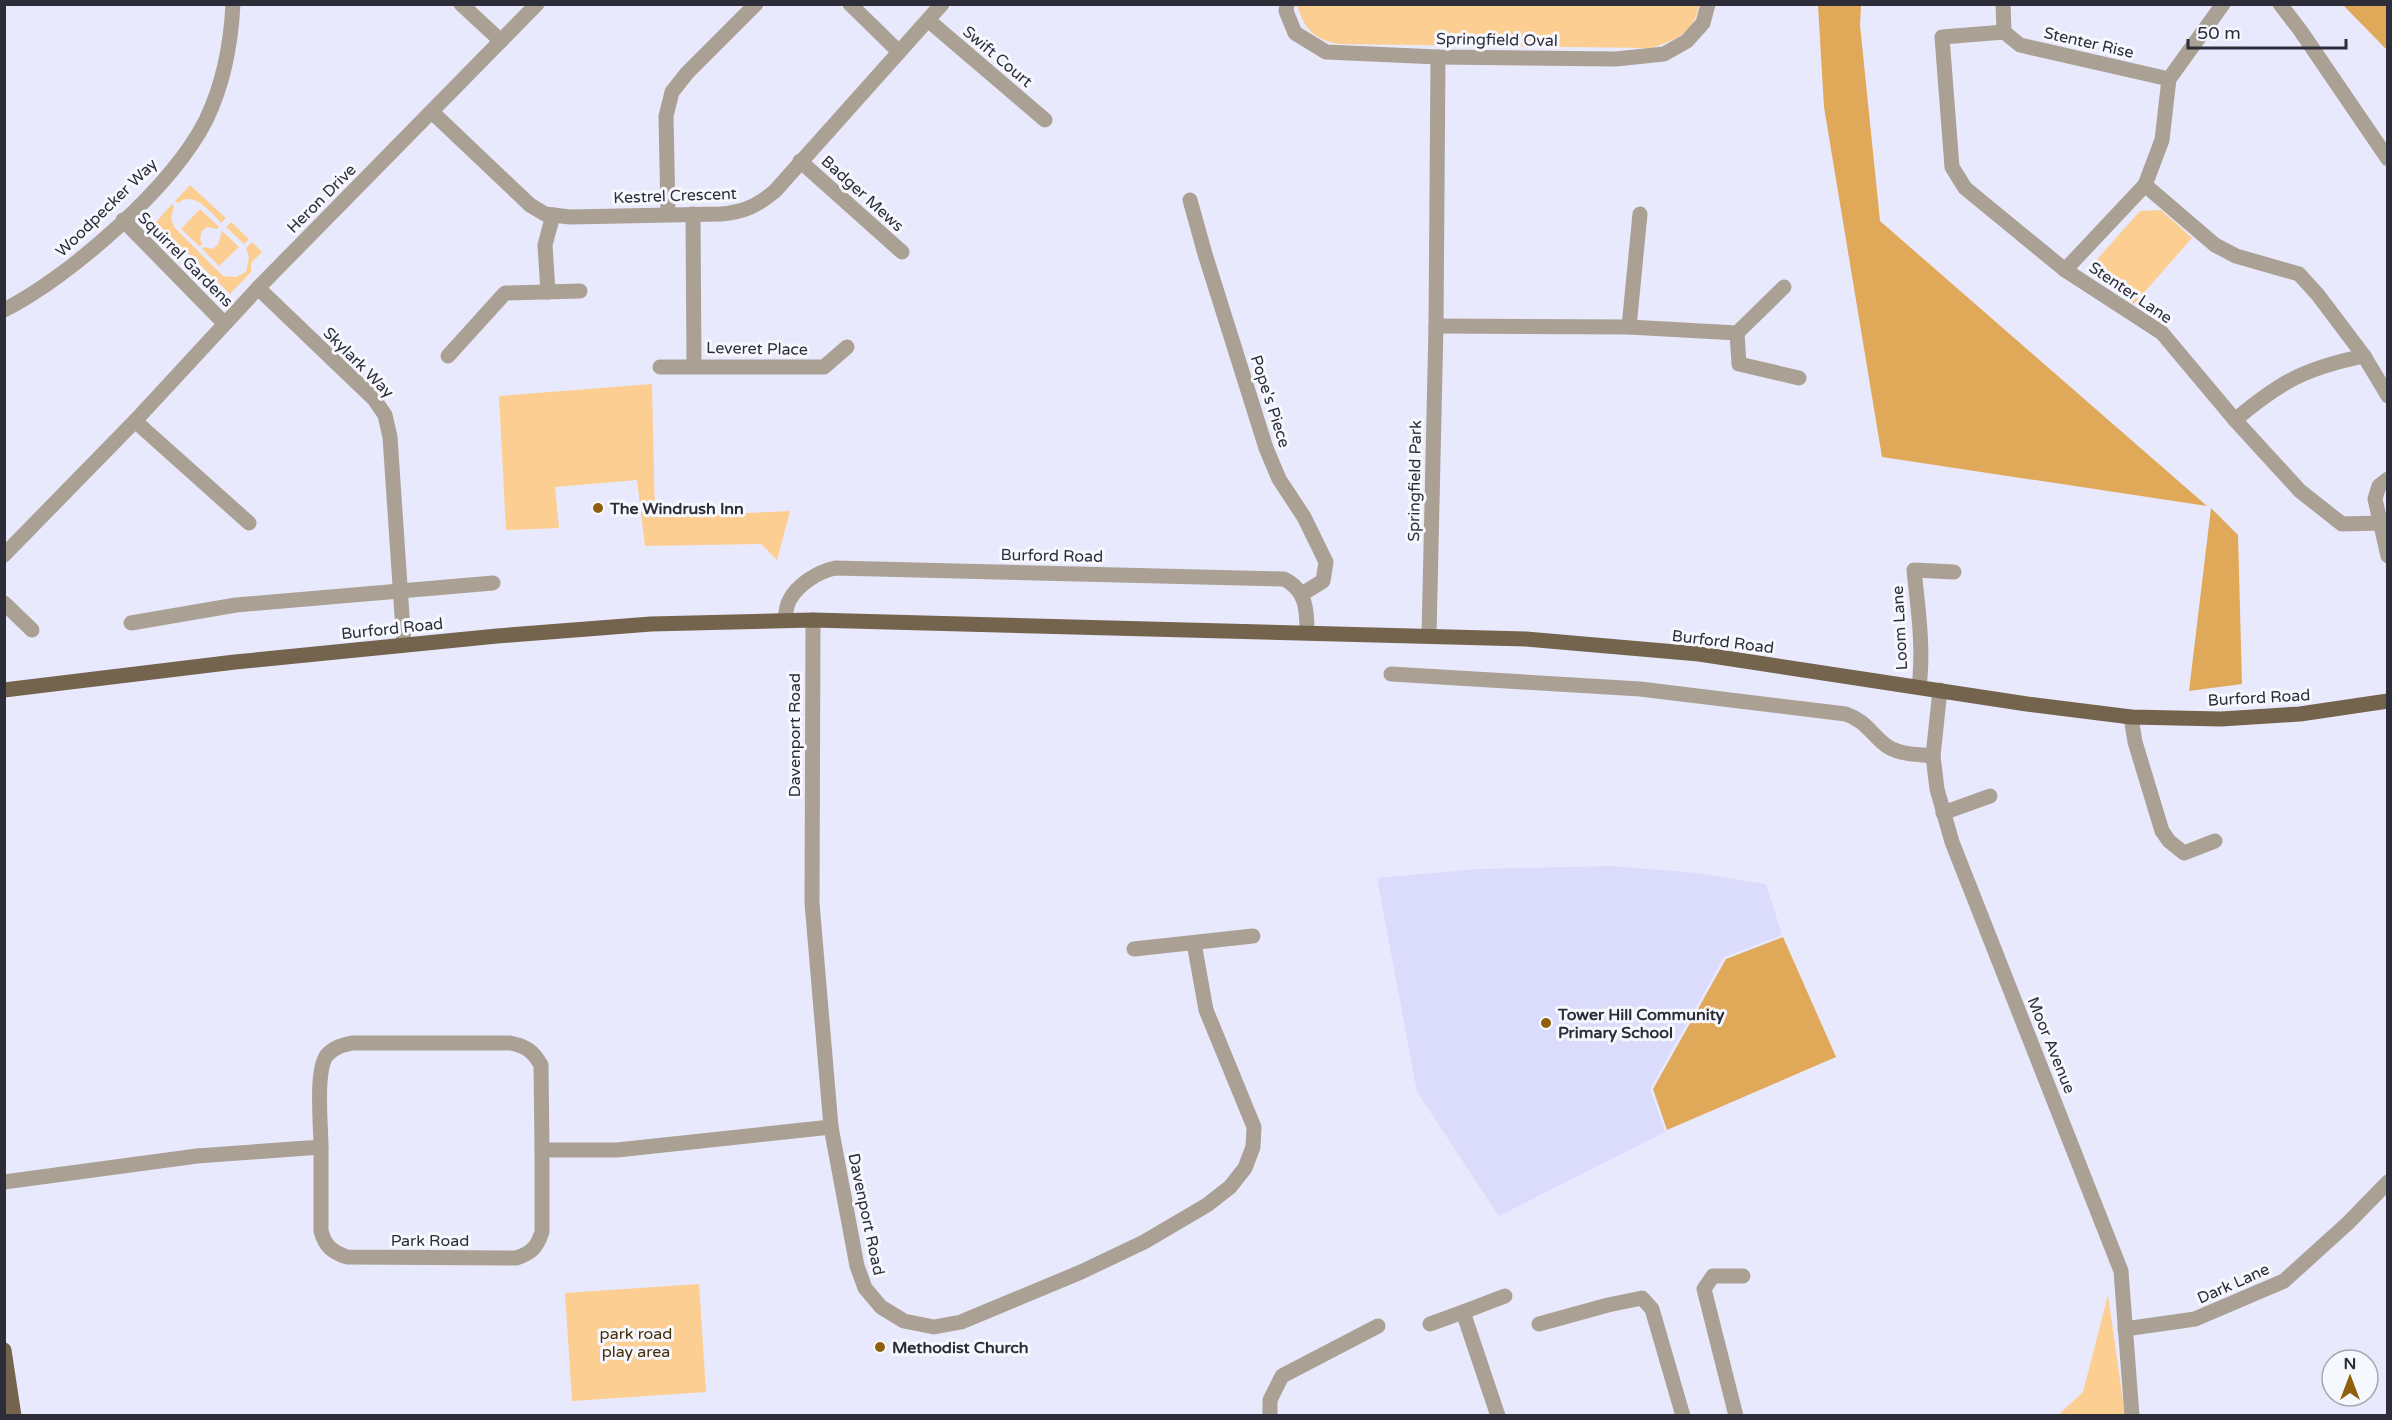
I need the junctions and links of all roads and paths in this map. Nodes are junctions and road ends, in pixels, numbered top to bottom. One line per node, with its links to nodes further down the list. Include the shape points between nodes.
1 (233, 4): 28 (street, Woodpecker Way, via 226,57 207,118 175,166)
2 (461, 4): 14 (street)
3 (537, 4): 14 (street, Heron Drive)
4 (756, 4): 24 (street, via 672,92 666,116)
5 (850, 4): 15 (street)
6 (942, 4): 12 (street, Kestrel Crescent)
7 (1287, 4): 16 (street, Springfield Oval, via 1295,33 1326,52)
8 (1708, 4): 16 (street, Springfield Oval, via 1703,23 1687,41 1664,54 1616,59)
9 (2003, 4): 13 (street)
10 (2223, 4): 17 (street)
11 (2280, 4): 20 (street)
12 (928, 20): 15 (street, Kestrel Crescent); 19 (street, Swift Court)
13 (2004, 32): 17 (street, Stenter Rise, via 2020,45); 30 (street, Stenter Lane, via 1942,38 1952,167 1965,188)
14 (501, 41): 18 (street, Heron Drive)
15 (899, 52): 21 (street, Kestrel Crescent)
16 (1438, 57): 37 (street, Springfield Park)
17 (2169, 79): 22 (street, via 2162,140)
18 (432, 112): 27 (street, Kestrel Crescent, via 530,205); 32 (street, Heron Drive)
19 (1045, 120)
20 (2388, 159)
21 (800, 161): 25 (street, Kestrel Crescent, via 775,191 753,208 734,213); 29 (street, Badger Mews)
22 (2145, 185): 30 (street); 42 (street, via 2215,245 2236,256 2299,274)
23 (1190, 200): 57 (street, Pope's Piece, via 1266,448 1326,562 1323,581)
24 (668, 214): 25 (street, Kestrel Crescent); 27 (street, Kestrel Crescent)
25 (693, 214): 43 (street, Leveret Place)
26 (1640, 214): 38 (street)
27 (553, 215): 34 (street, via 545,245)
28 (123, 220): 35 (street, Woodpecker Way, via 56,279); 36 (street, Squirrel Gardens)
29 (902, 252)
30 (2066, 270): 47 (street, Stenter Lane, via 2162,333)
31 (1784, 287): 39 (street)
32 (258, 288): 36 (street, Heron Drive); 56 (street, Skylark Way, via 369,394 385,415 390,437)
33 (580, 291): 34 (street)
34 (548, 292): 41 (street, via 505,293)
35 (4, 310)
36 (225, 323): 48 (street, Heron Drive)
37 (1436, 326): 38 (street); 64 (street, Springfield Park)
38 (1629, 327): 39 (street)
39 (1737, 333): 45 (street, via 1739,364)
40 (847, 347): 43 (street, Leveret Place, via 824,367)
41 (448, 356)
42 (2364, 356): 46 (street); 47 (street, via 2294,376)
43 (694, 366): 44 (street, Leveret Place)
44 (660, 367)
45 (1799, 378)
46 (2388, 396)
47 (2235, 420): 51 (street, Stenter Lane, via 2300,491 2342,524)
48 (135, 421): 50 (street); 52 (street, Heron Drive)
49 (2388, 479): 51 (street, via 2379,486 2375,499)
50 (249, 523)
51 (2381, 523): 53 (street)
52 (4, 555)
53 (2388, 556)
54 (1954, 572): 67 (street, Loom Lane, via 1914,570 1921,634)
55 (492, 583): 56 (street)
56 (400, 590): 61 (street, via 236,605); 65 (street, Skylark Way)
57 (1302, 594): 59 (street, Burford Road, via 1295,584 1284,579 835,568 814,576 794,594); 63 (street)
58 (4, 603): 62 (street)
59 (784, 620): 60 (main road, Burford Road); 65 (main road, Burford Road, via 651,624)
60 (813, 620): 63 (main road, Burford Road); 79 (street, Davenport Road, via 812,903)
61 (131, 623)
62 (32, 630)
63 (1307, 632): 64 (main road, Burford Road)
64 (1429, 636): 67 (main road, Burford Road, via 1526,639 1699,654)
65 (404, 645): 68 (main road, Burford Road)
66 (1391, 674): 72 (street, via 1651,690 1846,714 1864,722 1892,749)
67 (1919, 687): 69 (main road, Burford Road)
68 (4, 690)
69 (1940, 690): 71 (main road, Burford Road); 72 (street, Moor Avenue)
70 (2388, 701): 71 (main road, Burford Road, via 2278,716)
71 (2131, 717): 75 (street, via 2162,831 2184,853)
72 (1933, 756): 74 (street, Moor Avenue)
73 (1990, 796): 74 (street)
74 (1943, 813): 90 (street, Moor Avenue, via 2121,1271)
75 (2215, 841)
76 (1253, 936): 77 (street)
77 (1194, 943): 78 (street); 79 (street, Davenport Road, via 1206,1010 1250,1114 1253,1147 1245,1168 1230,1187 1144,1242 960,1322 934,1327 904,1321 880,1307 865,1288 856,1266)
78 (1134, 949)
79 (831, 1127): 81 (street, via 617,1150)
80 (321, 1147): 81 (street, Park Road, via 321,1068 327,1055 338,1046 510,1043 534,1053 541,1065); 81 (street, Park Road, via 321,1231 324,1242 347,1257 516,1258 530,1253 542,1232); 82 (street, via 197,1156)
81 (542, 1150)
82 (4, 1182)
83 (2388, 1182): 90 (street, Dark Lane, via 2284,1281 2195,1319)
84 (1743, 1276): 96 (street, via 1713,1276 1704,1288)
85 (1504, 1296): 86 (street)
86 (1463, 1312): 87 (street); 94 (street)
87 (1430, 1323)
88 (1539, 1324): 95 (street, via 1642,1298 1652,1309)
89 (1378, 1326): 93 (street, via 1282,1376 1270,1400)
90 (2125, 1329): 97 (street, Moor Avenue)
91 (4, 1350): 92 (main road)
92 (11, 1415)
93 (1270, 1416)
94 (1498, 1416)
95 (1683, 1416)
96 (1736, 1416)
97 (2132, 1416)

